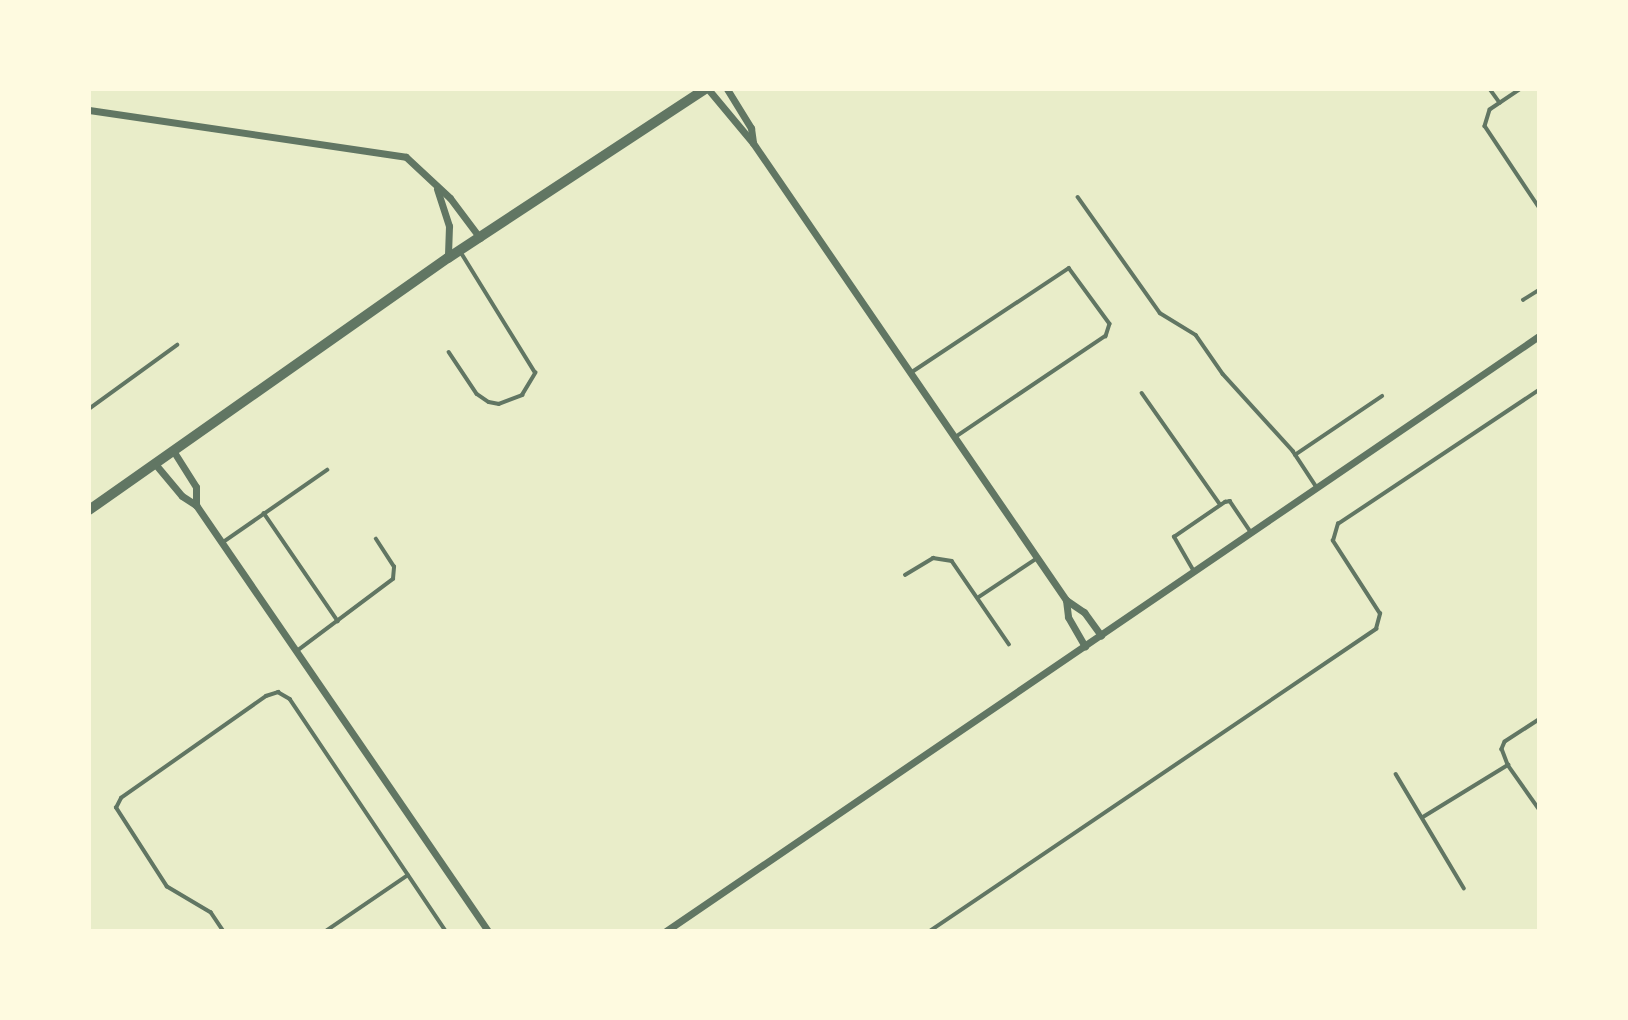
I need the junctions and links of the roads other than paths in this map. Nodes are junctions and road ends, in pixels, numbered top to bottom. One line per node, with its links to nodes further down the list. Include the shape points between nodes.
1 (706, 89): 7 (street); 11 (street)
2 (727, 89): 7 (street, via 751,128)
3 (1490, 89): 5 (lane)
4 (1521, 89): 5 (lane)
5 (1500, 103): 10 (lane, via 1485,117 1486,130)
6 (89, 110): 8 (street, via 388,151 419,166)
7 (753, 144): 19 (street)
8 (437, 188): 11 (street); 13 (street, via 449,226)
9 (1077, 197): 26 (lane, via 1160,313 1196,335 1223,374)
10 (1539, 207)
11 (481, 237): 12 (street)
12 (460, 251): 13 (street); 18 (lane, via 535,373 522,395 499,404 489,402 477,394)
13 (448, 258): 25 (street)
14 (1539, 290): 15 (lane)
15 (1524, 300)
16 (1539, 337): 29 (street)
17 (177, 345): 23 (lane)
18 (449, 352)
19 (911, 373): 24 (street); 24 (lane, via 1063,270 1074,273 1110,324 1106,336)
20 (1539, 390): 59 (lane, via 1338,524 1333,541 1380,614 1376,629)
21 (1142, 393): 31 (lane)
22 (1381, 396): 26 (lane)
23 (89, 409)
24 (955, 438): 37 (street)
25 (174, 452): 27 (street); 30 (street, via 196,486)
26 (1295, 455): 29 (lane)
27 (156, 465): 30 (street, via 181,496); 32 (street)
28 (327, 470): 33 (lane)
29 (1316, 488): 34 (street)
30 (196, 505): 36 (street)
31 (1220, 505): 34 (lane, via 1230,502); 38 (lane, via 1174,537)
32 (89, 510)
33 (264, 513): 36 (lane); 42 (lane)
34 (1251, 532): 38 (street)
35 (376, 539): 42 (lane, via 393,564 394,575)
36 (222, 543): 46 (street)
37 (1038, 558): 40 (lane); 41 (street)
38 (1194, 571): 43 (street)
39 (905, 575): 40 (lane, via 933,558 946,558 957,565)
40 (979, 597): 44 (lane)
41 (1066, 600): 43 (street, via 1084,612); 45 (street, via 1068,617)
42 (338, 621): 46 (lane)
43 (1101, 635): 45 (street)
44 (1009, 644)
45 (1085, 646): 58 (street)
46 (297, 652): 57 (street)
47 (1539, 720): 48 (lane, via 1505,742 1502,757)
48 (1508, 765): 50 (lane); 51 (lane)
49 (1396, 774): 51 (lane)
50 (1539, 809)
51 (1422, 818): 53 (lane)
52 (408, 874): 54 (lane, via 290,699 278,692 121,798 116,808 167,887 211,913); 55 (lane); 56 (lane)
53 (1464, 888)
54 (223, 931)
55 (326, 931)
56 (446, 931)
57 (488, 931)
58 (666, 931)
59 (930, 931)

